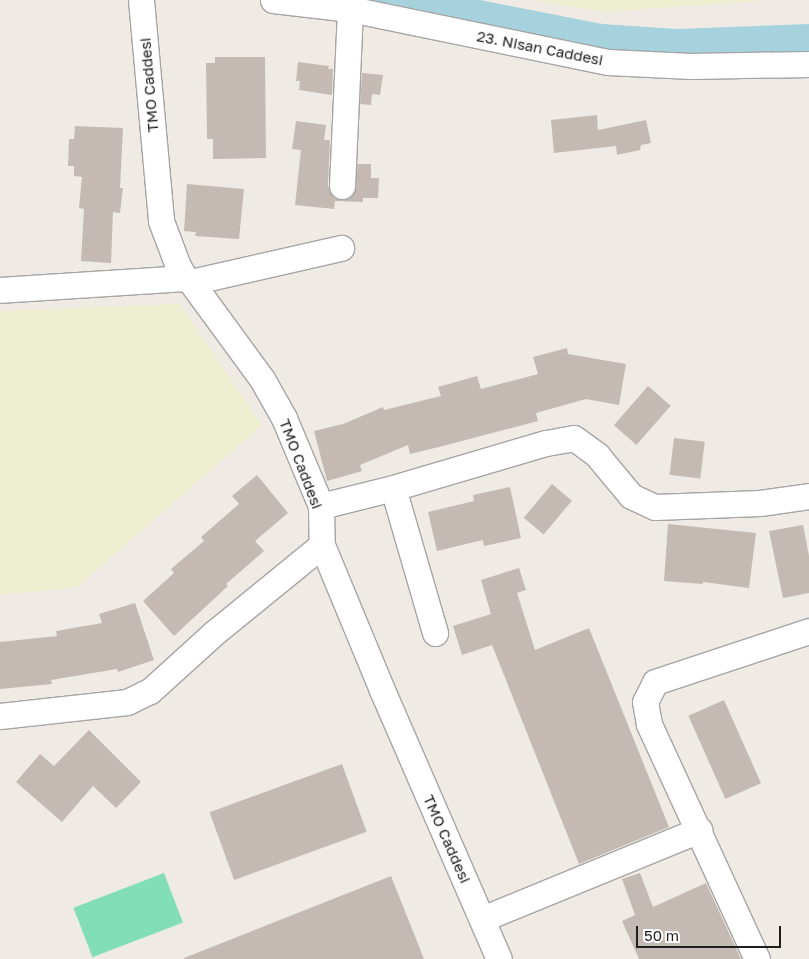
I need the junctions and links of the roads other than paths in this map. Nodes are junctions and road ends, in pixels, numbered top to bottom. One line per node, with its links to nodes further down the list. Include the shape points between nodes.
1 (141, 0): 7 (street, TMO Caddesi, via 161,221 178,266)
2 (273, 0): 3 (street, 23. Nisan Caddesi)
3 (350, 10): 4 (street, 23. Nisan Caddesi, via 608,62 691,66); 5 (street)
4 (809, 64)
5 (342, 186)
6 (341, 248): 7 (street)
7 (188, 280): 8 (street); 11 (street, TMO Caddesi, via 262,379 284,418)
8 (0, 290)
9 (393, 488): 10 (street, via 574,438 597,455 631,496 654,507 760,503); 11 (street); 14 (street)
10 (809, 496)
11 (321, 506): 12 (street, TMO Caddesi)
12 (322, 545): 15 (street, via 214,633 150,691 127,702); 17 (street, TMO Caddesi)
13 (809, 631): 16 (street, via 655,682 646,702 649,724)
14 (435, 633)
15 (0, 716)
16 (699, 830): 17 (street); 19 (street)
17 (482, 919): 18 (street, TMO Caddesi)
18 (499, 959)
19 (757, 959)

